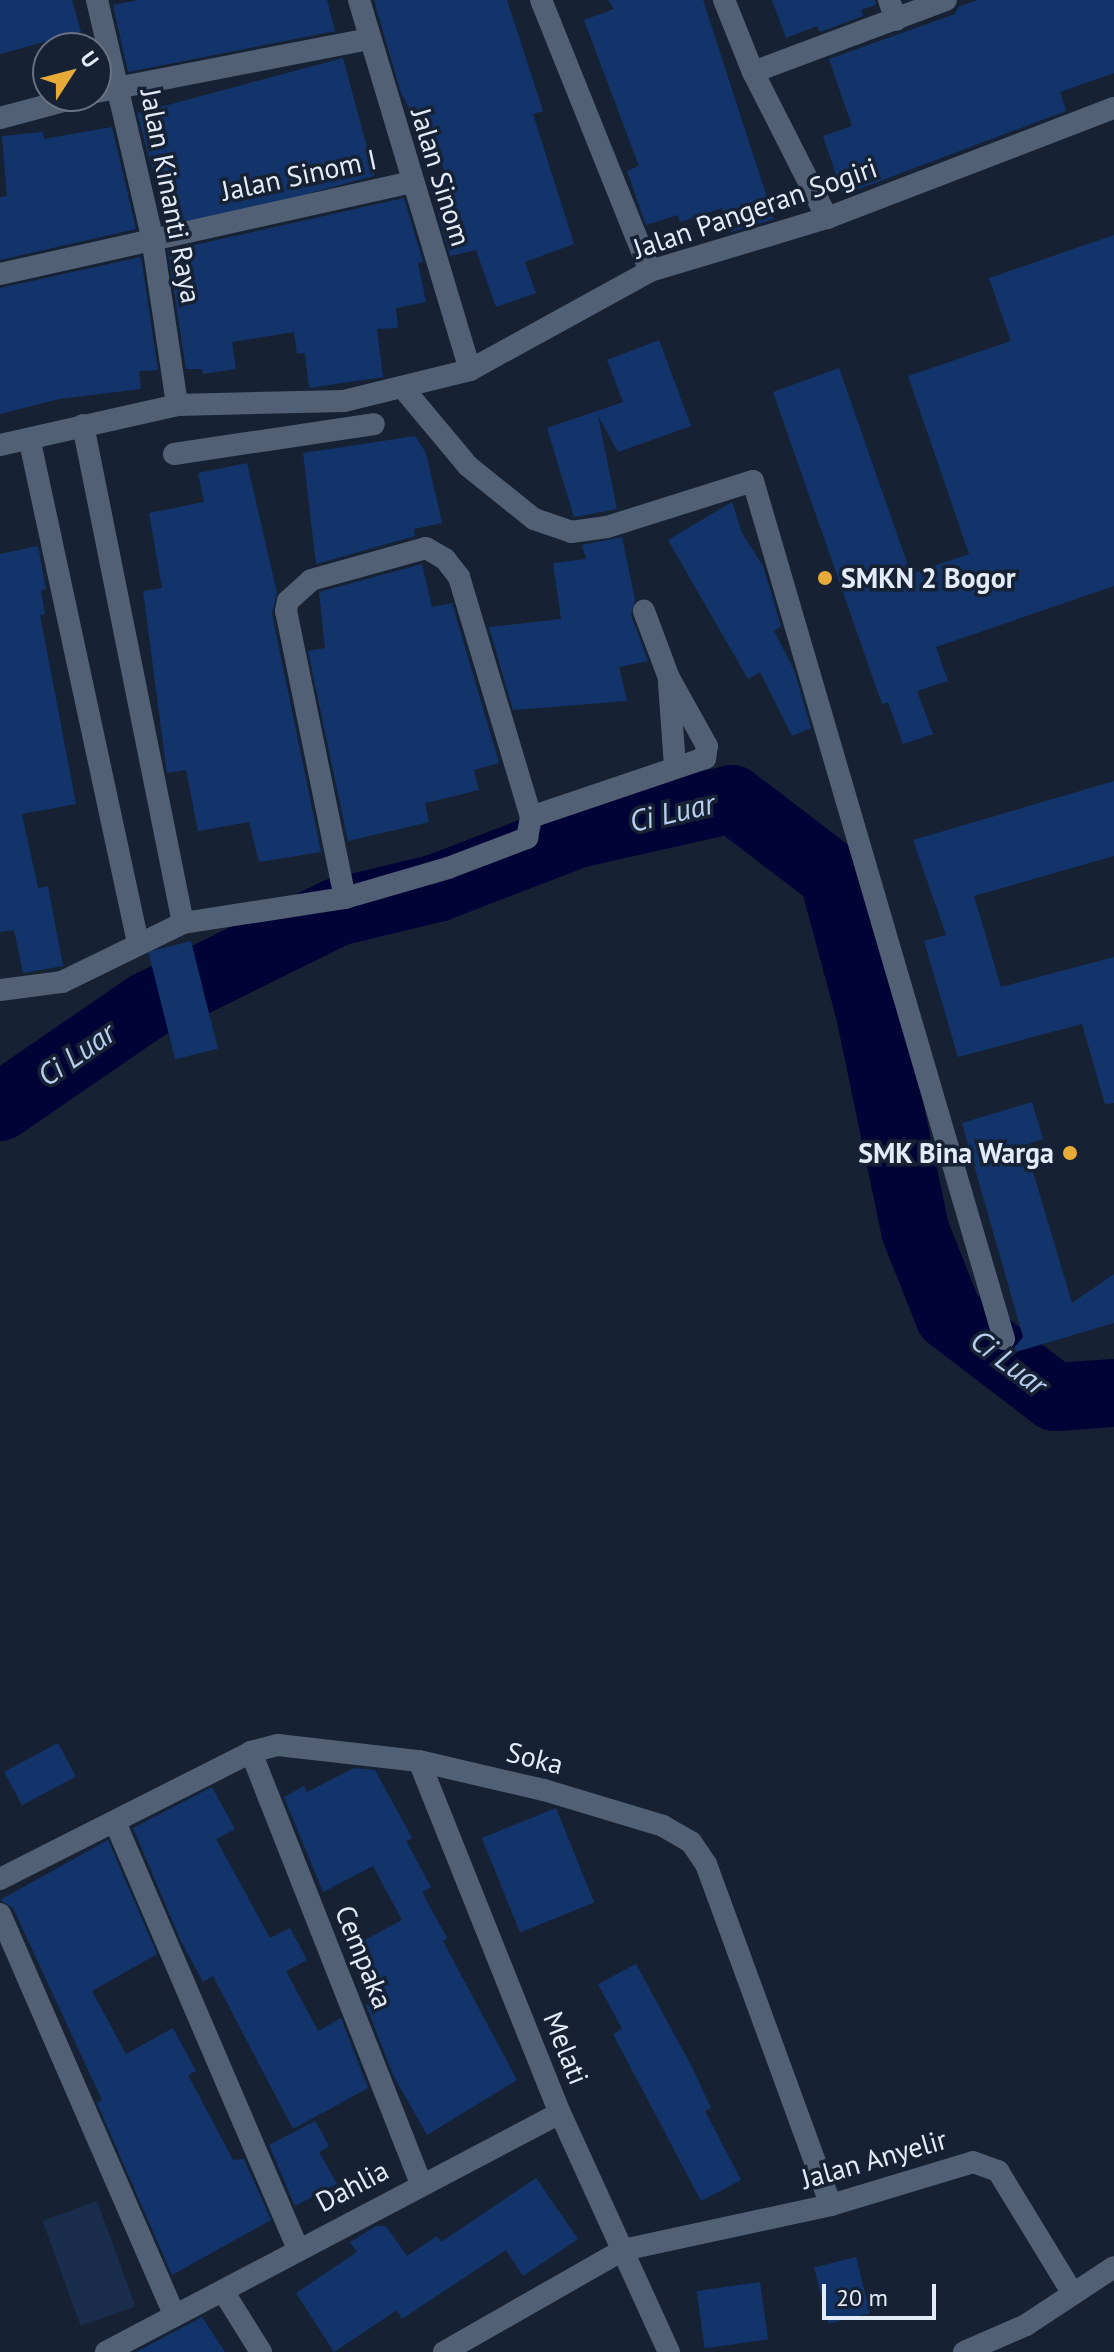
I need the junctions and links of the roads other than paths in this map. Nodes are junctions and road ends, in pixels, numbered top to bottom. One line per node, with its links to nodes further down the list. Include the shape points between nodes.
1 (97, 0): 9 (street, Jalan Kinanti Raya)
2 (359, 0): 7 (street, Jalan Sinom)
3 (541, 0): 17 (street)
4 (724, 0): 8 (street)
5 (946, 0): 6 (street)
6 (893, 10): 8 (street)
7 (369, 39): 9 (street); 14 (street, Jalan Sinom)
8 (753, 72): 15 (street)
9 (118, 86): 10 (street); 16 (street, Jalan Kinanti Raya)
10 (112, 88)
11 (1114, 108): 15 (street, Jalan Pangeran Sogiri)
12 (32, 109): 13 (street)
13 (0, 118)
14 (411, 182): 16 (street, Jalan Sinom I); 19 (street, Jalan Sinom)
15 (827, 218): 17 (street, Jalan Pangeran Sogiri)
16 (152, 237): 18 (street, Jalan Sinom I); 22 (street, Jalan Kinanti Raya)
17 (650, 271): 19 (street, Jalan Pangeran Sogiri)
18 (0, 274)
19 (470, 370): 20 (street, Jalan Pangeran Sogiri)
20 (402, 387): 21 (street, Jalan Pangeran Sogiri, via 344,401); 37 (street, via 468,466 534,519 571,532 632,521 753,481)
21 (281, 403): 22 (street, Jalan Pangeran Sogiri); 25 (street)
22 (177, 405): 24 (street, Jalan Pangeran Sogiri)
23 (374, 424): 25 (street)
24 (83, 425): 26 (street, Jalan Pangeran Sogiri); 34 (street)
25 (288, 437): 28 (street)
26 (30, 442): 27 (street, Jalan Pangeran Sogiri); 35 (street)
27 (0, 445)
28 (174, 454)
29 (644, 611): 30 (street)
30 (669, 678): 31 (street); 31 (street, via 708,751 705,758)
31 (675, 766): 32 (street)
32 (531, 817): 33 (street, via 527,838); 33 (street, via 459,577 445,559 426,548 311,580 288,601 286,611)
33 (345, 898): 34 (street)
34 (183, 923): 35 (street)
35 (138, 943): 36 (street, via 62,982)
36 (0, 990)
37 (1004, 1339)
38 (251, 1752): 39 (street, Soka, via 278,1745); 40 (street, Soka); 44 (street, Cempaka)
39 (419, 1761): 43 (street, Melati); 45 (street, Soka, via 544,1790 663,1826 691,1842 706,1864)
40 (115, 1822): 41 (street, Soka); 46 (street)
41 (0, 1879)
42 (0, 1914): 51 (street)
43 (560, 2113): 44 (street, Dahlia); 47 (street, Melati)
44 (421, 2184): 46 (street, Dahlia)
45 (831, 2205): 47 (street, Jalan Anyelir); 50 (street, Jalan Anyelir, via 984,2162 998,2171)
46 (298, 2248): 49 (street, Dahlia)
47 (623, 2250): 54 (street, Jalan Anyelir); 55 (street, Melati)
48 (1114, 2267): 50 (street)
49 (223, 2291): 51 (street, Dahlia); 53 (street)
50 (1073, 2294): 56 (street, via 1026,2325)
51 (175, 2316): 52 (street, Dahlia)
52 (106, 2352)
53 (261, 2352)
54 (444, 2352)
55 (669, 2352)
56 (964, 2352)

